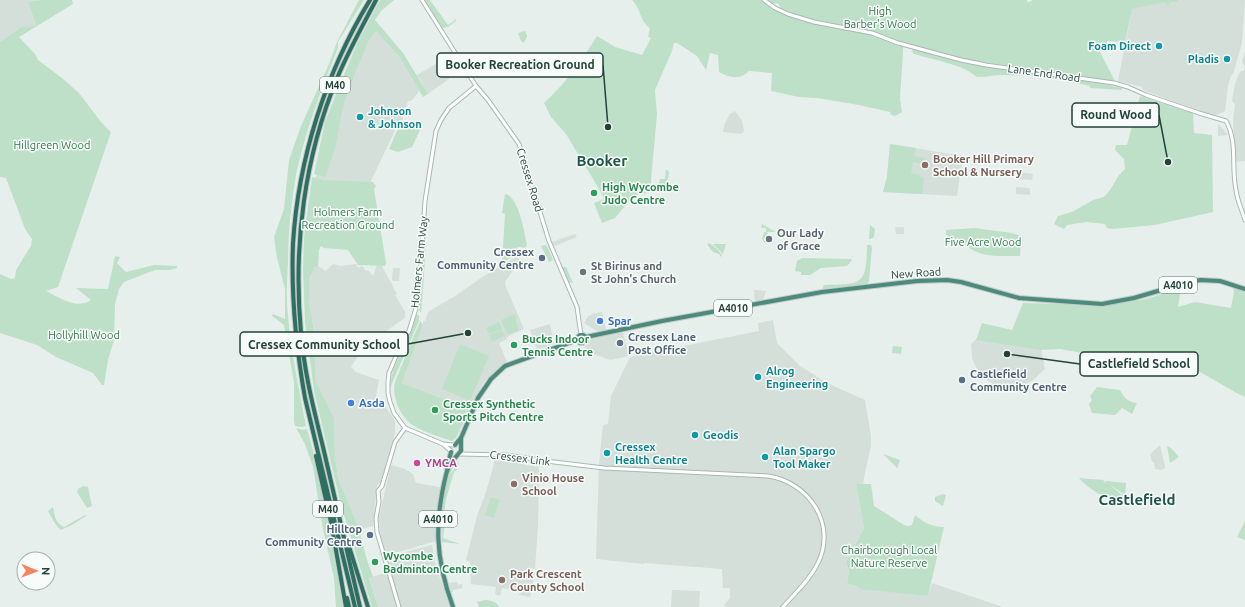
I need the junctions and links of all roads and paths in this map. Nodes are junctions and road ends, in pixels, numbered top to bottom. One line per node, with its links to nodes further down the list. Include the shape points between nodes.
1 (370, 0): 11 (highway, M40, via 340,58 320,109 311,135 298,198 293,244 293,305)
2 (376, 0): 22 (highway, M40, via 340,72 319,132 306,189 299,244 299,307 304,358)
3 (422, 0): 5 (street, Cressex Road)
4 (764, 0): 6 (street, Lane End Road, via 788,14 814,22 872,33 898,43 986,65 1114,83 1199,114 1226,121 1233,139 1236,190)
5 (476, 86): 8 (street, Cressex Road, via 514,135 522,150 549,241 577,307); 12 (street, Holmers Farm Way, via 449,108 441,120 434,145 425,201 417,305 409,331 399,344 388,382 394,413)
6 (1245, 220)
7 (1245, 289): 9 (highway, New Road / A4010, via 1220,281 1200,280 1102,304 1019,298 947,280 917,281 815,293)
8 (581, 335): 9 (highway); 10 (highway)
9 (586, 337): 10 (highway, via 586,341 582,343)
10 (577, 340): 13 (highway, A4010, via 506,366 491,379 478,398)
11 (308, 411): 21 (highway, M40); 23 (highway, M40)
12 (405, 428): 14 (street); 27 (street, via 395,442 382,486 378,491 376,518 377,532)
13 (461, 438): 15 (highway, A4010); 16 (highway, A4010)
14 (443, 444): 15 (street); 17 (street)
15 (454, 445): 16 (highway); 17 (highway, A4010)
16 (461, 448): 18 (street); 19 (highway, A4010)
17 (451, 452): 19 (highway); 20 (highway, A4010)
18 (468, 453): 19 (street, Cressex Link); 29 (street, Cressex Link, via 506,455 609,468 768,476 782,479 808,496 816,507 824,541 817,565)
19 (459, 454): 20 (highway, A4010)
20 (447, 471): 28 (highway, A4010, via 440,505 438,542 441,568)
21 (328, 493): 23 (highway, M40); 24 (highway, M40)
22 (336, 506): 25 (highway, M40); 26 (highway, M40)
23 (348, 607)
24 (355, 607)
25 (360, 607)
26 (368, 607)
27 (399, 607)
28 (453, 607)
29 (783, 607)

